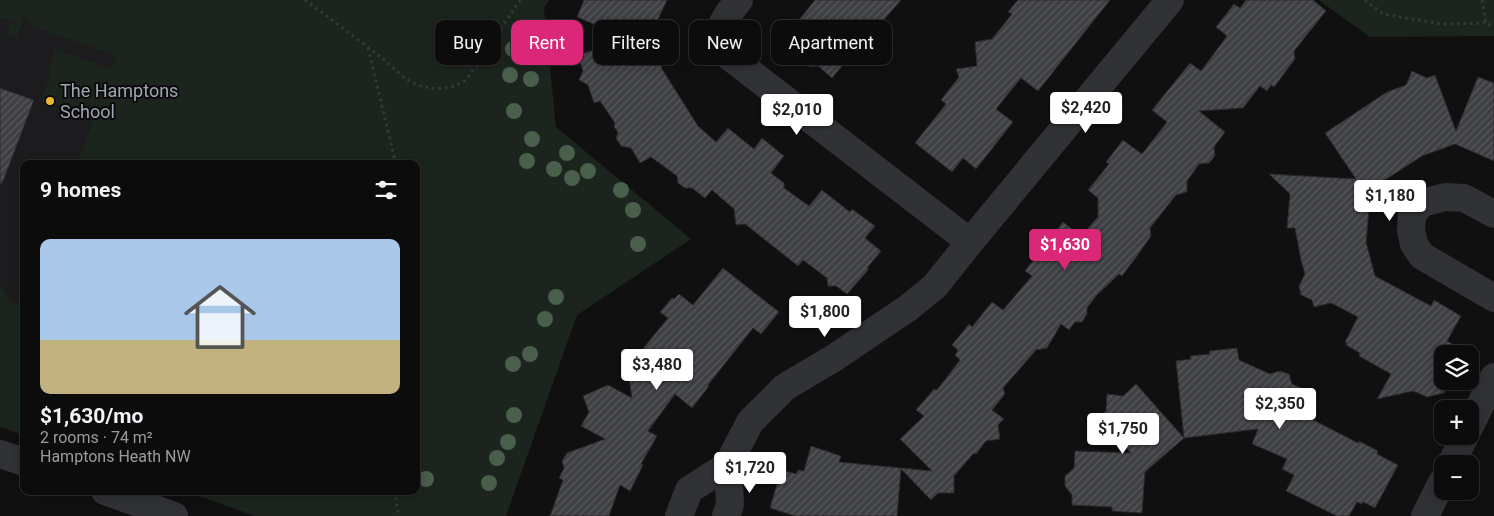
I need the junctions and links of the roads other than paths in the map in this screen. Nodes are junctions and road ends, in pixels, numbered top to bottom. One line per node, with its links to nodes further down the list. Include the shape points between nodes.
1 (740, 0): 4 (street, via 722,23 720,40 726,54)
2 (1170, 0): 4 (street)
3 (1494, 214): 5 (street, via 1464,198 1446,197 1422,203 1412,214 1411,231 1422,256)
4 (970, 242): 10 (street, via 935,286 908,308 785,387 750,422)
5 (1494, 298)
6 (1494, 377): 7 (street)
7 (1479, 408)
8 (0, 454): 9 (street)
9 (20, 461)
10 (728, 465): 14 (street, via 690,490); 15 (street, via 730,505)
11 (116, 495): 13 (street)
12 (1434, 499): 16 (street)
13 (174, 516)
14 (679, 516)
15 (726, 516)
16 (1426, 516)

